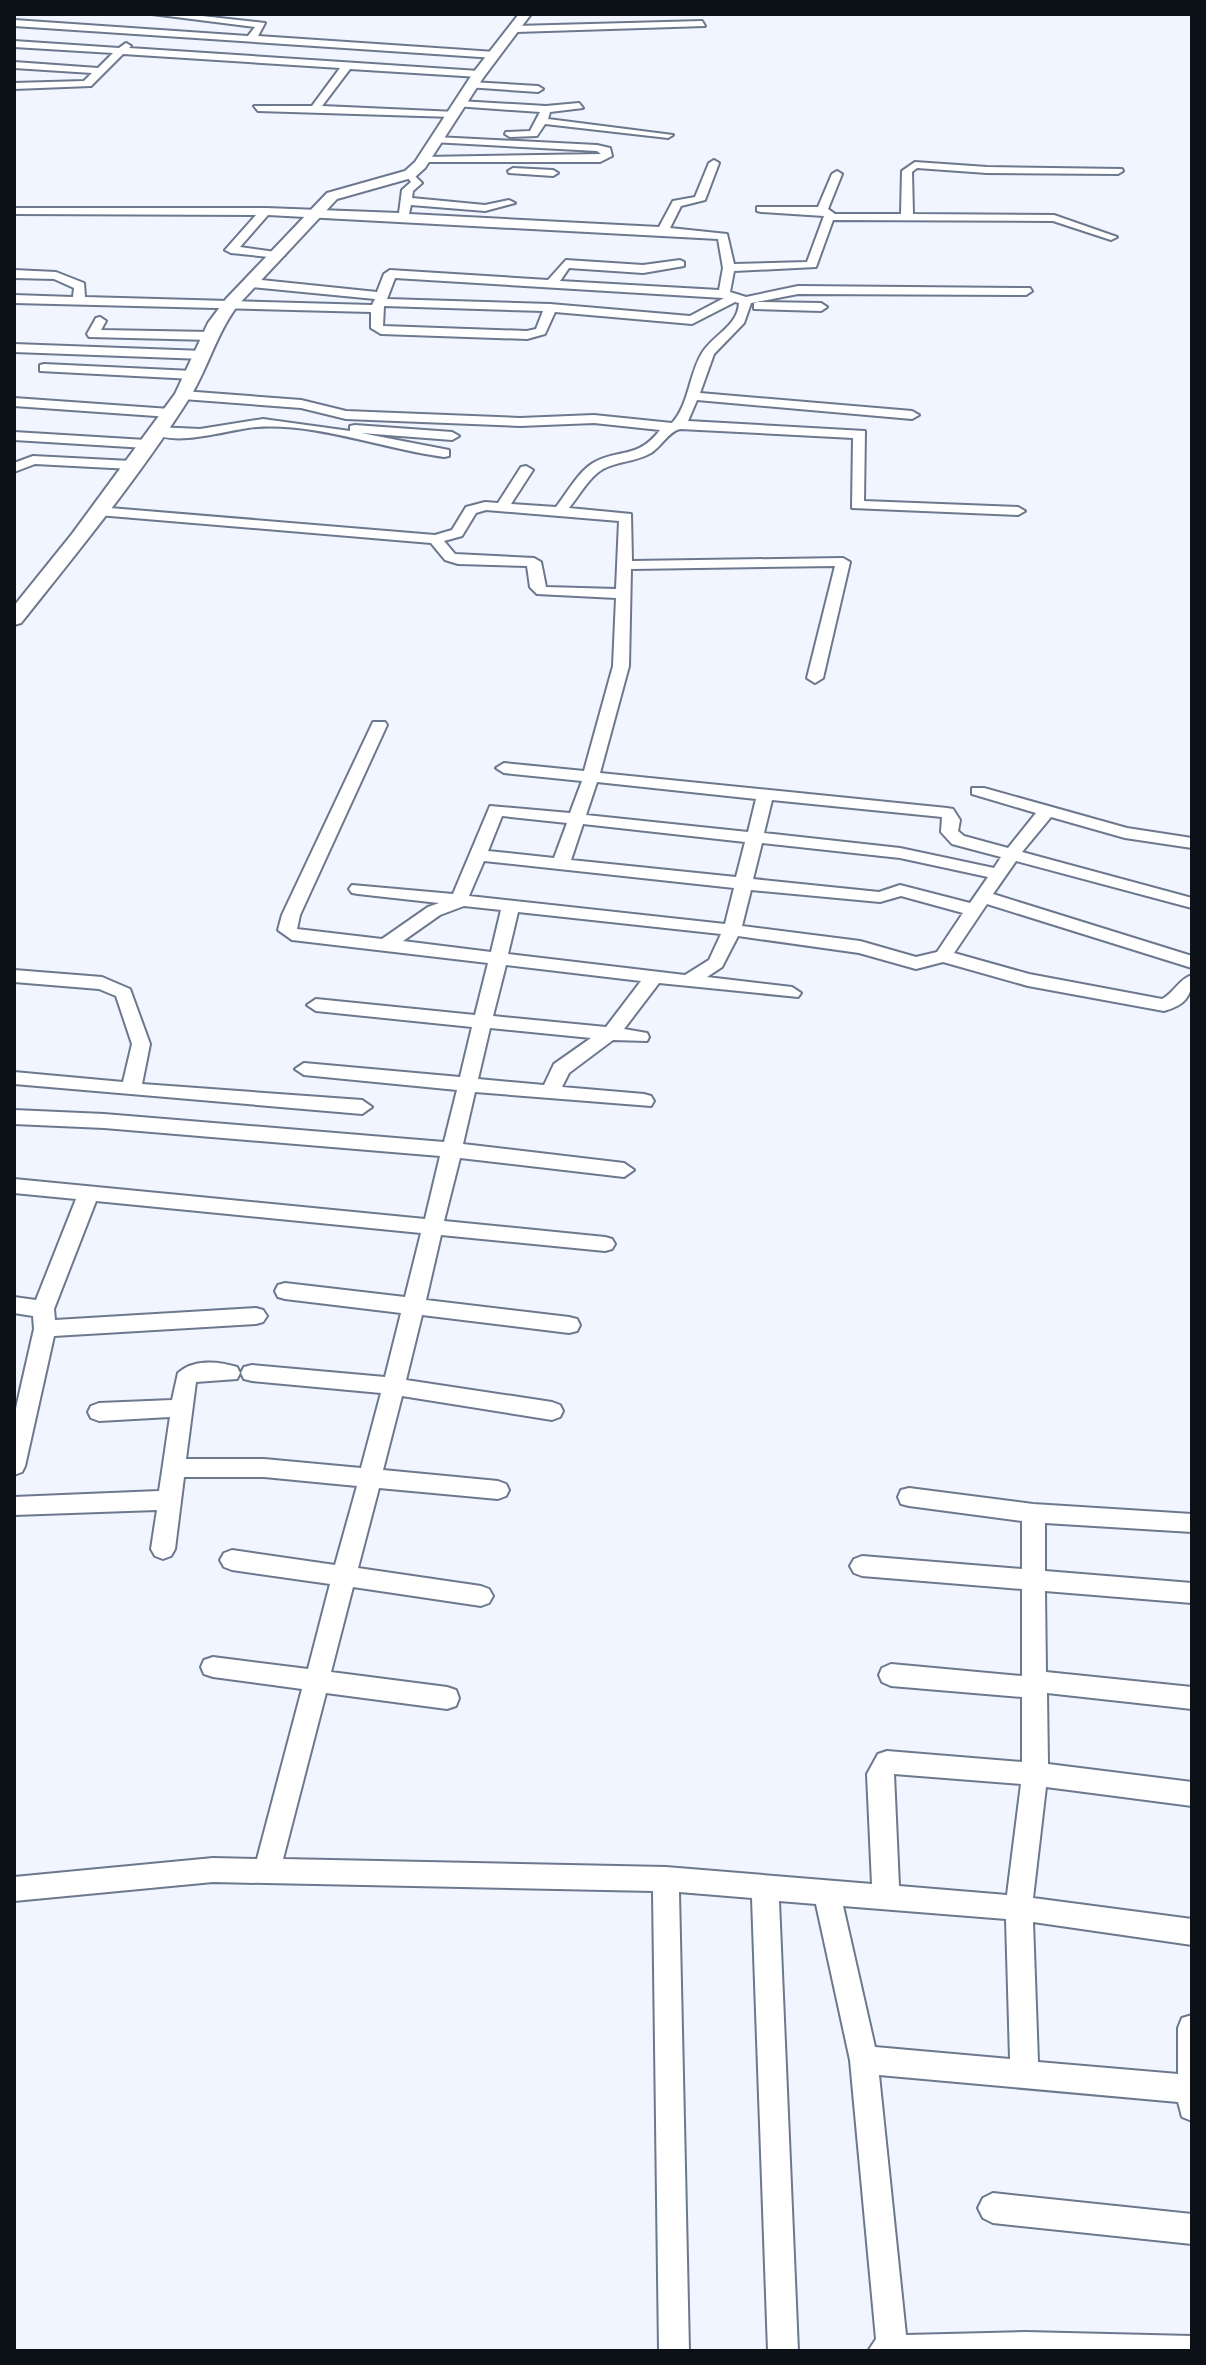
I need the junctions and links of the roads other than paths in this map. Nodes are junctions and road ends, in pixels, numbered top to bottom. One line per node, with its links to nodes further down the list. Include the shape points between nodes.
1 (119, 14): 6 (street)
2 (157, 14): 10 (street, via 262,25)
3 (525, 14): 7 (street)
4 (14, 23): 6 (street)
5 (702, 24): 7 (street)
6 (93, 28): 8 (street)
7 (516, 29): 12 (street)
8 (142, 31): 10 (street); 13 (street)
9 (376, 35): 12 (street)
10 (251, 38): 12 (street)
11 (14, 44): 13 (street)
12 (500, 49): 17 (street)
13 (121, 51): 15 (street); 16 (street)
14 (14, 65): 16 (street)
15 (347, 66): 17 (street); 22 (street)
16 (100, 71): 18 (street, via 80,86)
17 (475, 80): 19 (street); 23 (street)
18 (14, 86)
19 (538, 89)
20 (579, 106): 24 (street)
21 (258, 108): 22 (street)
22 (315, 109): 23 (street)
23 (456, 109): 24 (street); 27 (street)
24 (546, 109): 25 (street)
25 (542, 121): 26 (street); 27 (street, via 528,135)
26 (668, 135)
27 (439, 136): 29 (street); 29 (street, via 597,148 606,150 607,156)
28 (714, 163): 42 (street, via 699,200 677,203)
29 (418, 166): 31 (street); 33 (street, via 417,183 408,190); 38 (street, via 332,196)
30 (1118, 171): 41 (street, via 915,165 907,171)
31 (553, 173)
32 (837, 174): 39 (street)
33 (406, 201): 34 (street, via 485,208); 40 (street)
34 (509, 203)
35 (761, 209): 39 (street)
36 (14, 211): 37 (street)
37 (266, 211): 38 (street); 44 (street, via 231,250)
38 (318, 212): 40 (street); 44 (street)
39 (825, 214): 41 (street); 46 (street)
40 (403, 216): 42 (street)
41 (907, 219): 43 (street, via 1054,218)
42 (663, 231): 47 (street, via 723,236)
43 (1111, 237)
44 (279, 255): 50 (street)
45 (680, 264): 51 (street, via 643,269 566,264)
46 (812, 265): 47 (street); 53 (street)
47 (729, 268): 57 (street)
48 (14, 274): 56 (street, via 71,280 80,286)
49 (429, 281): 51 (street); 59 (street); 59 (street, via 390,274)
50 (251, 283): 58 (street); 59 (street)
51 (551, 284): 52 (street)
52 (590, 288): 57 (street); 62 (street)
53 (849, 290): 54 (street); 57 (street, via 798,290)
54 (1026, 291)
55 (14, 299): 56 (street)
56 (79, 300): 58 (street)
57 (737, 300): 60 (street); 62 (street, via 695,320); 70 (street, via 741,320 715,343)
58 (232, 302): 59 (street); 64 (street)
59 (380, 302): 61 (street); 61 (street, via 381,330 527,335 541,331)
60 (821, 307)
61 (550, 308): 62 (street)
62 (582, 310)
63 (100, 321): 64 (street, via 93,334)
64 (211, 336): 66 (street)
65 (14, 348): 66 (street)
66 (204, 355): 68 (street)
67 (44, 368): 68 (street)
68 (193, 375): 69 (street)
69 (183, 395): 72 (street); 74 (street, via 301,404 346,415)
70 (693, 396): 73 (street); 75 (street)
71 (14, 402): 72 (street)
72 (170, 413): 79 (street)
73 (912, 415)
74 (459, 418): 75 (street, via 594,419); 78 (street)
75 (674, 426): 86 (street, via 633,458 591,471); 88 (street, via 860,434 857,505)
76 (323, 429): 78 (street); 79 (street, via 262,422); 80 (street)
77 (14, 436): 79 (street)
78 (452, 436): 80 (street)
79 (151, 438): 81 (street)
80 (444, 453): 83 (street)
81 (131, 465): 82 (street, via 33,460); 87 (street)
82 (14, 468)
83 (437, 469)
84 (526, 470): 85 (street)
85 (503, 506): 86 (street); 89 (street, via 471,510 457,533)
86 (561, 510): 90 (street, via 626,517)
87 (98, 511): 89 (street); 92 (street)
88 (1018, 511)
89 (435, 539): 91 (street, via 458,560 534,562 542,591)
90 (625, 565): 91 (street); 93 (street, via 843,562)
91 (624, 594): 96 (street, via 621,666)
92 (14, 619)
93 (815, 678)
94 (379, 725): 114 (street, via 287,930 305,937)
95 (504, 768): 96 (street)
96 (591, 777): 98 (street); 100 (street)
97 (978, 791): 99 (street)
98 (765, 795): 101 (street); 103 (street, via 947,813 952,837)
99 (1045, 813): 102 (street); 103 (street)
100 (577, 819): 101 (street); 104 (street, via 496,810); 105 (street)
101 (754, 838): 106 (street, via 900,853); 107 (street)
102 (1192, 843)
103 (1012, 854): 106 (street); 110 (street)
104 (477, 855): 105 (street); 109 (street)
105 (561, 864): 107 (street)
106 (998, 874): 111 (street)
107 (743, 882): 111 (street, via 880,897 900,890); 113 (street)
108 (358, 889): 109 (street)
109 (462, 900): 112 (street); 114 (street, via 434,911)
110 (1192, 903)
111 (979, 904): 115 (street); 117 (street)
112 (511, 906): 113 (street); 116 (street)
113 (732, 930): 115 (street, via 860,947 916,963); 120 (street, via 716,963)
114 (386, 945): 116 (street)
115 (943, 956): 121 (street, via 1028,980 1164,1005)
116 (500, 957): 119 (street); 124 (street)
117 (1192, 962)
118 (14, 976): 130 (street, via 102,983 124,993 141,1044)
119 (655, 976): 120 (street); 125 (street)
120 (689, 980): 122 (street)
121 (1192, 981)
122 (792, 993)
123 (316, 1005): 124 (street)
124 (485, 1020): 125 (street); 129 (street)
125 (612, 1032): 126 (street); 131 (street, via 568,1061)
126 (640, 1037)
127 (304, 1069): 129 (street)
128 (14, 1078): 130 (street)
129 (470, 1084): 131 (street); 136 (street)
130 (124, 1089): 133 (street); 135 (street)
131 (550, 1092): 132 (street)
132 (644, 1101)
133 (362, 1107)
134 (14, 1117): 135 (street)
135 (104, 1121): 136 (street)
136 (454, 1150): 137 (street); 140 (street)
137 (624, 1170)
138 (14, 1186): 139 (street)
139 (89, 1193): 140 (street); 146 (street)
140 (434, 1226): 141 (street); 144 (street)
141 (605, 1244)
142 (285, 1291): 144 (street)
143 (14, 1305): 146 (street)
144 (414, 1306): 147 (street); 148 (street)
145 (256, 1316): 146 (street)
146 (44, 1319): 152 (street)
147 (569, 1325)
148 (394, 1386): 149 (street, via 194,1371 188,1375); 150 (street); 154 (street)
149 (179, 1408): 151 (street); 153 (street)
150 (552, 1411)
151 (99, 1412)
152 (14, 1466)
153 (171, 1468): 154 (street, via 264,1468); 157 (street)
154 (370, 1479): 155 (street); 164 (street)
155 (498, 1490)
156 (909, 1497): 159 (street)
157 (172, 1500): 158 (street); 161 (street)
158 (14, 1506)
159 (1033, 1513): 160 (street); 165 (street)
160 (1192, 1523)
161 (163, 1549)
162 (232, 1560): 164 (street)
163 (862, 1566): 165 (street)
164 (344, 1576): 167 (street); 170 (street)
165 (1034, 1578): 166 (street); 171 (street)
166 (1192, 1593)
167 (481, 1596)
168 (213, 1667): 170 (street)
169 (891, 1675): 171 (street)
170 (317, 1681): 172 (street); 176 (street)
171 (1036, 1684): 173 (street); 174 (street)
172 (447, 1698)
173 (1192, 1698)
174 (1035, 1774): 175 (street); 181 (street, via 883,1764); 182 (street)
175 (1192, 1794)
176 (267, 1871): 177 (street); 179 (street, via 213,1870)
177 (666, 1879): 178 (street); 191 (street)
178 (765, 1887): 180 (street); 192 (street)
179 (14, 1889)
180 (827, 1892): 181 (street); 185 (street)
181 (886, 1897): 182 (street)
182 (1019, 1908): 183 (street); 186 (street)
183 (1192, 1932)
184 (1192, 2028): 187 (street)
185 (864, 2060): 186 (street); 194 (street)
186 (1025, 2075): 187 (street)
187 (1192, 2089): 188 (street)
188 (1192, 2107)
189 (993, 2208): 190 (street)
190 (1192, 2229)
191 (674, 2351)
192 (783, 2351)
193 (883, 2351): 194 (street)
194 (892, 2351): 195 (street)
195 (1192, 2351)

